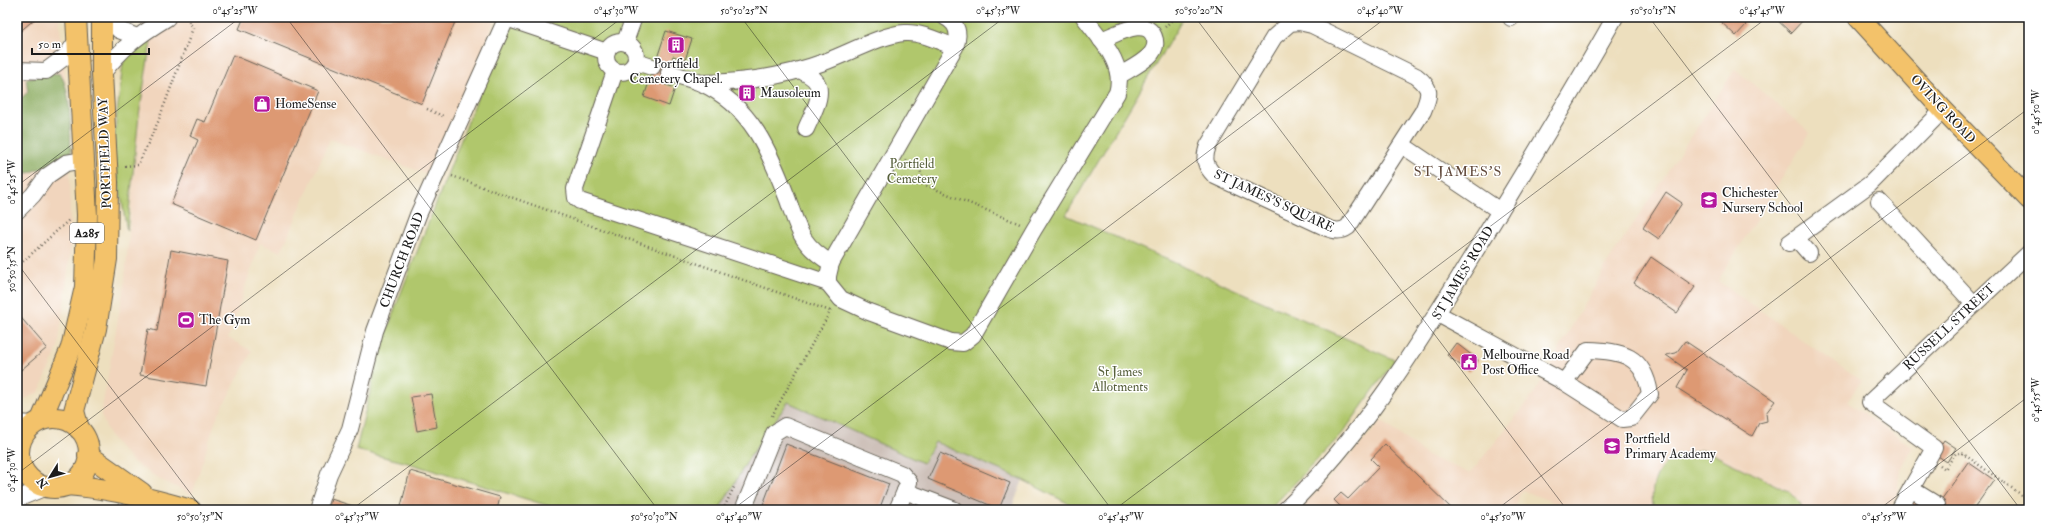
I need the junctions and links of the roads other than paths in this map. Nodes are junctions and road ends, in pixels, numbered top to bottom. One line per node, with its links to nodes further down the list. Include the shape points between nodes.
1 (76, 17): 13 (main road, PORTFIELD WAY / A285)
2 (102, 17): 24 (main road, PORTFIELD WAY / A285)
3 (111, 17): 12 (street, via 119,30)
4 (506, 17): 17 (street); 53 (street, CHURCH ROAD, via 418,215 375,331 350,429 329,474)
5 (634, 17): 15 (street)
6 (945, 17): 16 (street, via 958,30)
7 (1084, 17): 14 (street)
8 (1615, 17): 34 (street, ST JAMES' ROAD)
9 (1858, 17): 27 (main road, OVING ROAD)
10 (167, 18): 12 (street)
11 (1289, 20): 29 (street, ST JAMES'S SQUARE, via 1312,25 1424,82 1429,90 1428,98); 29 (street, ST JAMES'S SQUARE, via 1274,37 1208,146 1204,162 1208,170 1215,176 1336,231 1348,227)
12 (137, 37): 24 (street, via 117,54)
13 (79, 38): 20 (street, via 66,56 46,71); 30 (main road, PORTFIELD WAY / A285)
14 (1102, 40): 25 (street); 25 (street, via 1135,27 1145,28 1152,34 1155,42 1151,54)
15 (625, 42): 17 (street, via 616,43); 18 (street, via 636,52)
16 (955, 47): 21 (street, via 926,36 905,33); 37 (street)
17 (607, 52): 22 (street, via 607,61)
18 (636, 62): 19 (street); 22 (street, via 625,72)
19 (652, 67)
20 (17, 70)
21 (800, 70): 26 (street, via 754,79); 28 (street, via 815,80 819,93)
22 (615, 71): 38 (street, via 576,189 576,198)
23 (669, 73): 26 (street)
24 (102, 74): 43 (main road, PORTFIELD WAY / A285, via 108,182 107,259 96,329 74,411)
25 (1120, 75): 38 (street, via 1120,84 1113,102 1034,229 974,335 963,343 952,342 849,304)
26 (701, 83): 37 (street, via 730,101 756,129 774,164 802,238 812,250)
27 (1943, 110): 31 (main road, OVING ROAD); 35 (street, via 1870,184 1792,241)
28 (806, 129)
29 (1402, 145): 34 (street)
30 (84, 160): 33 (street, via 66,163 47,176 34,195); 42 (main road, PORTFIELD WAY / A285, via 87,215 86,287 71,348)
31 (2029, 199)
32 (1879, 200): 39 (street)
33 (17, 211)
34 (1500, 211): 40 (street, ST JAMES' ROAD)
35 (1809, 253)
36 (2029, 253): 39 (street, RUSSELL STREET)
37 (831, 263): 38 (street)
38 (828, 283)
39 (1974, 304): 48 (street, RUSSELL STREET, via 1870,402 1934,448)
40 (1438, 314): 41 (street); 57 (street, ST JAMES' ROAD, via 1350,438)
41 (1564, 382): 41 (street, via 1588,350 1613,351 1631,357 1648,383 1650,394 1631,418 1622,419)
42 (31, 422): 43 (main road, via 60,418); 45 (main road)
43 (79, 428): 44 (main road, via 85,437)
44 (88, 454): 46 (main road, via 82,474); 50 (main road)
45 (18, 456): 47 (main road, via 30,478)
46 (66, 485): 47 (main road); 50 (main road, via 96,487)
47 (46, 487): 51 (street)
48 (1911, 489): 58 (street); 59 (street, via 1937,505)
49 (905, 491): 54 (street, via 909,482 902,474 785,426 774,434); 55 (street); 56 (street)
50 (149, 498): 52 (main road)
51 (17, 499)
52 (191, 510)
53 (317, 510)
54 (743, 510)
55 (897, 510)
56 (955, 510)
57 (1285, 510)
58 (1899, 510)
59 (1934, 510)

